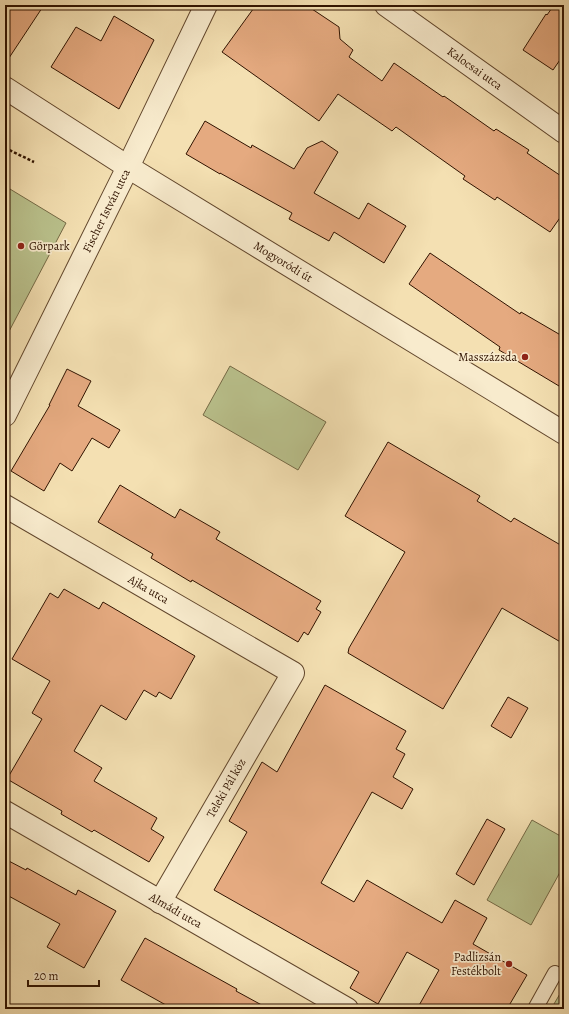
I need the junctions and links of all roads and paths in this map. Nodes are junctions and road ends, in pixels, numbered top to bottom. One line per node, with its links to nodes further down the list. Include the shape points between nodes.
1 (206, 5): 7 (street, Fischer István utca)
2 (386, 5): 4 (street, Kalocsai utca)
3 (5, 88): 7 (street, Mogyoródi út)
4 (564, 132)
5 (5, 148): 6 (path)
6 (34, 162)
7 (128, 167): 8 (street, Fischer István utca); 9 (street, Mogyoródi út)
8 (5, 415)
9 (564, 433)
10 (5, 506): 11 (street, Ajka utca)
11 (292, 673): 13 (street, Teleki Pál köz)
12 (5, 812): 13 (street, Almádi utca)
13 (160, 902): 15 (street, Almádi utca)
14 (555, 973): 16 (lane)
15 (347, 1009)
16 (535, 1009)

